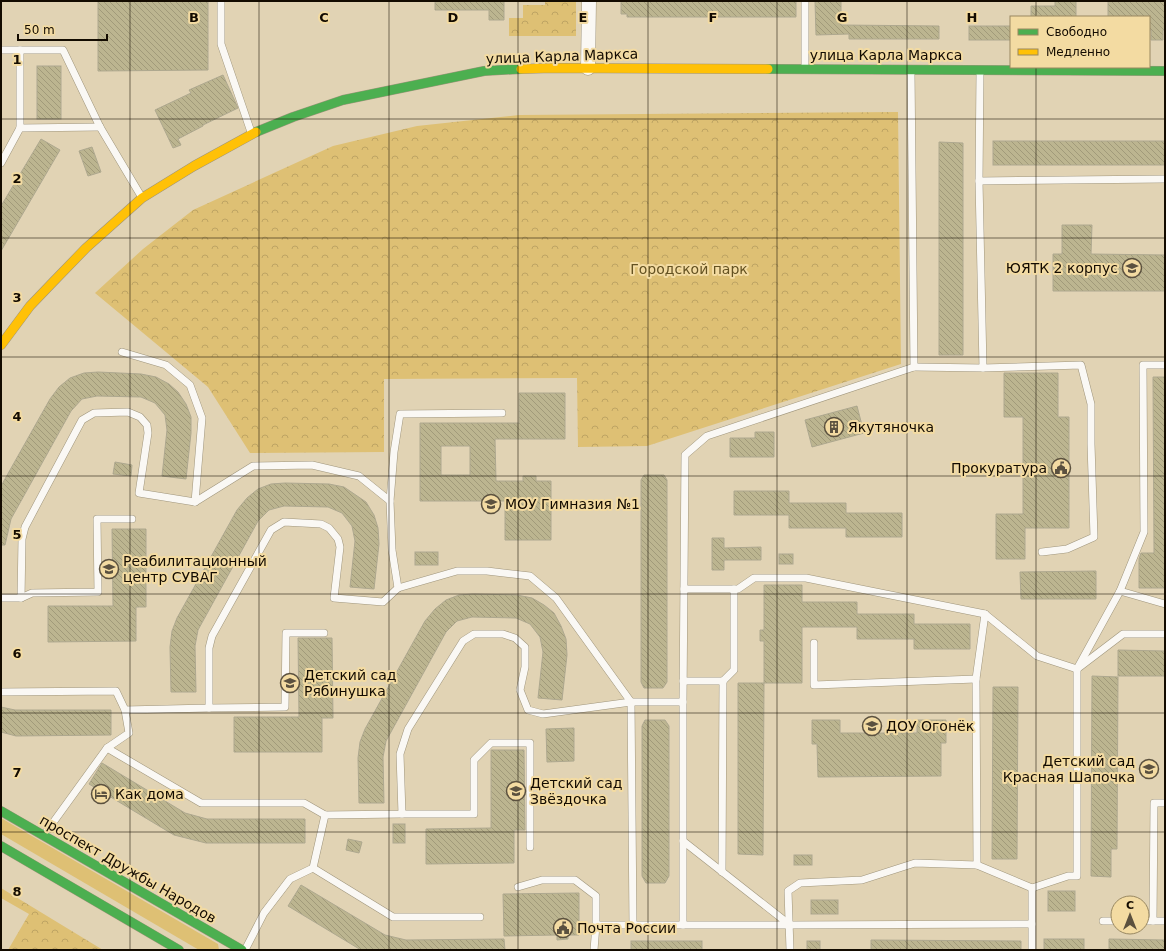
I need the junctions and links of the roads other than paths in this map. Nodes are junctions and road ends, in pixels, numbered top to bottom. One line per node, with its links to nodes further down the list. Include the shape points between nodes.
1 (221, 1): 13 (lane, via 221,44)
2 (589, 1): 6 (street)
3 (805, 1): 7 (lane)
4 (1, 50): 5 (lane)
5 (20, 50): 11 (lane, via 63,50); 12 (lane)
6 (588, 68): 7 (street, улица Карла Маркса); 13 (street, улица Карла Маркса, via 484,71 342,100)
7 (806, 69): 8 (street, улица Карла Маркса)
8 (911, 69): 9 (street, улица Карла Маркса); 21 (lane)
9 (980, 70): 10 (street, улица Карла Маркса); 16 (lane)
10 (1165, 71)
11 (100, 127): 12 (lane); 17 (lane)
12 (20, 128): 14 (lane)
13 (251, 134): 17 (street, улица Карла Маркса)
14 (1, 163)
15 (1165, 179): 16 (lane)
16 (979, 181): 22 (lane)
17 (142, 198): 18 (street, улица Карла Маркса, via 86,248 53,282 30,306)
18 (1, 345)
19 (122, 352): 25 (lane, via 166,365 190,384 202,418)
20 (1165, 365): 31 (lane, via 1143,365 1144,532)
21 (914, 367): 22 (lane); 29 (lane, via 707,436 684,455)
22 (983, 368): 27 (lane, via 1081,365 1091,404 1094,537 1067,549)
23 (502, 413): 24 (lane, via 400,414)
24 (390, 501): 25 (lane, via 359,476 312,465 253,466); 28 (lane, via 392,550)
25 (195, 502): 33 (lane, via 139,493 147,425 140,417 128,412 94,412 82,420 25,527 22,539)
26 (132, 519): 33 (lane, via 97,519 98,592 32,593)
27 (1042, 552)
28 (398, 588): 44 (lane, via 456,570 530,576 556,598); 46 (lane, via 383,602 334,598 340,547 338,539 329,528 321,524 284,522 277,526 271,530 212,636 209,648)
29 (684, 589): 30 (lane); 41 (lane)
30 (734, 589): 35 (lane, via 754,578 806,578); 42 (lane, via 734,670)
31 (1120, 591): 34 (lane); 39 (lane)
32 (1, 598): 33 (lane)
33 (21, 598)
34 (1165, 604)
35 (985, 614): 39 (lane, via 1037,656); 40 (lane)
36 (324, 633): 46 (lane, via 286,633 285,707)
37 (1165, 634): 39 (lane, via 1123,634)
38 (814, 643): 40 (lane, via 814,685)
39 (1077, 669): 61 (lane, via 1077,876 1068,876)
40 (976, 679): 57 (lane)
41 (683, 681): 42 (lane); 45 (lane)
42 (723, 681): 59 (lane)
43 (1, 692): 47 (lane, via 116,691)
44 (631, 702): 45 (lane); 51 (lane, via 543,714 528,710 520,690 525,667 525,647 515,638 504,634 474,634 462,641 408,729 400,754); 69 (lane)
45 (683, 702): 54 (lane)
46 (209, 708): 47 (lane)
47 (125, 710): 48 (lane, via 129,733)
48 (108, 748): 52 (lane, via 201,803 304,803); 53 (lane)
49 (1165, 803): 65 (lane, via 1154,803)
50 (1, 811): 53 (street, проспект Дружбы Народов)
51 (402, 814): 52 (lane); 56 (lane, via 474,814 474,760 491,744 530,744)
52 (326, 815): 58 (lane)
53 (44, 836): 73 (street, проспект Дружбы Народов)
54 (683, 841): 59 (lane); 70 (lane)
55 (1, 846): 72 (street)
56 (530, 847)
57 (977, 865): 61 (lane); 71 (lane, via 915,863 862,880 800,884 788,891)
58 (313, 868): 62 (lane, via 393,917); 73 (lane, via 290,878 264,913)
59 (722, 872): 71 (lane)
60 (518, 887): 68 (lane, via 542,880 575,880 596,896)
61 (1032, 888): 67 (lane)
62 (480, 917)
63 (1103, 921): 64 (lane)
64 (1110, 921)
65 (1153, 921): 66 (lane)
66 (1165, 921)
67 (1032, 924): 71 (lane); 76 (lane)
68 (596, 925): 69 (lane); 74 (lane)
69 (633, 925): 70 (lane)
70 (683, 925): 71 (lane)
71 (790, 925): 75 (lane)
72 (179, 950)
73 (243, 950)
74 (594, 950)
75 (790, 950)
76 (1032, 950)

